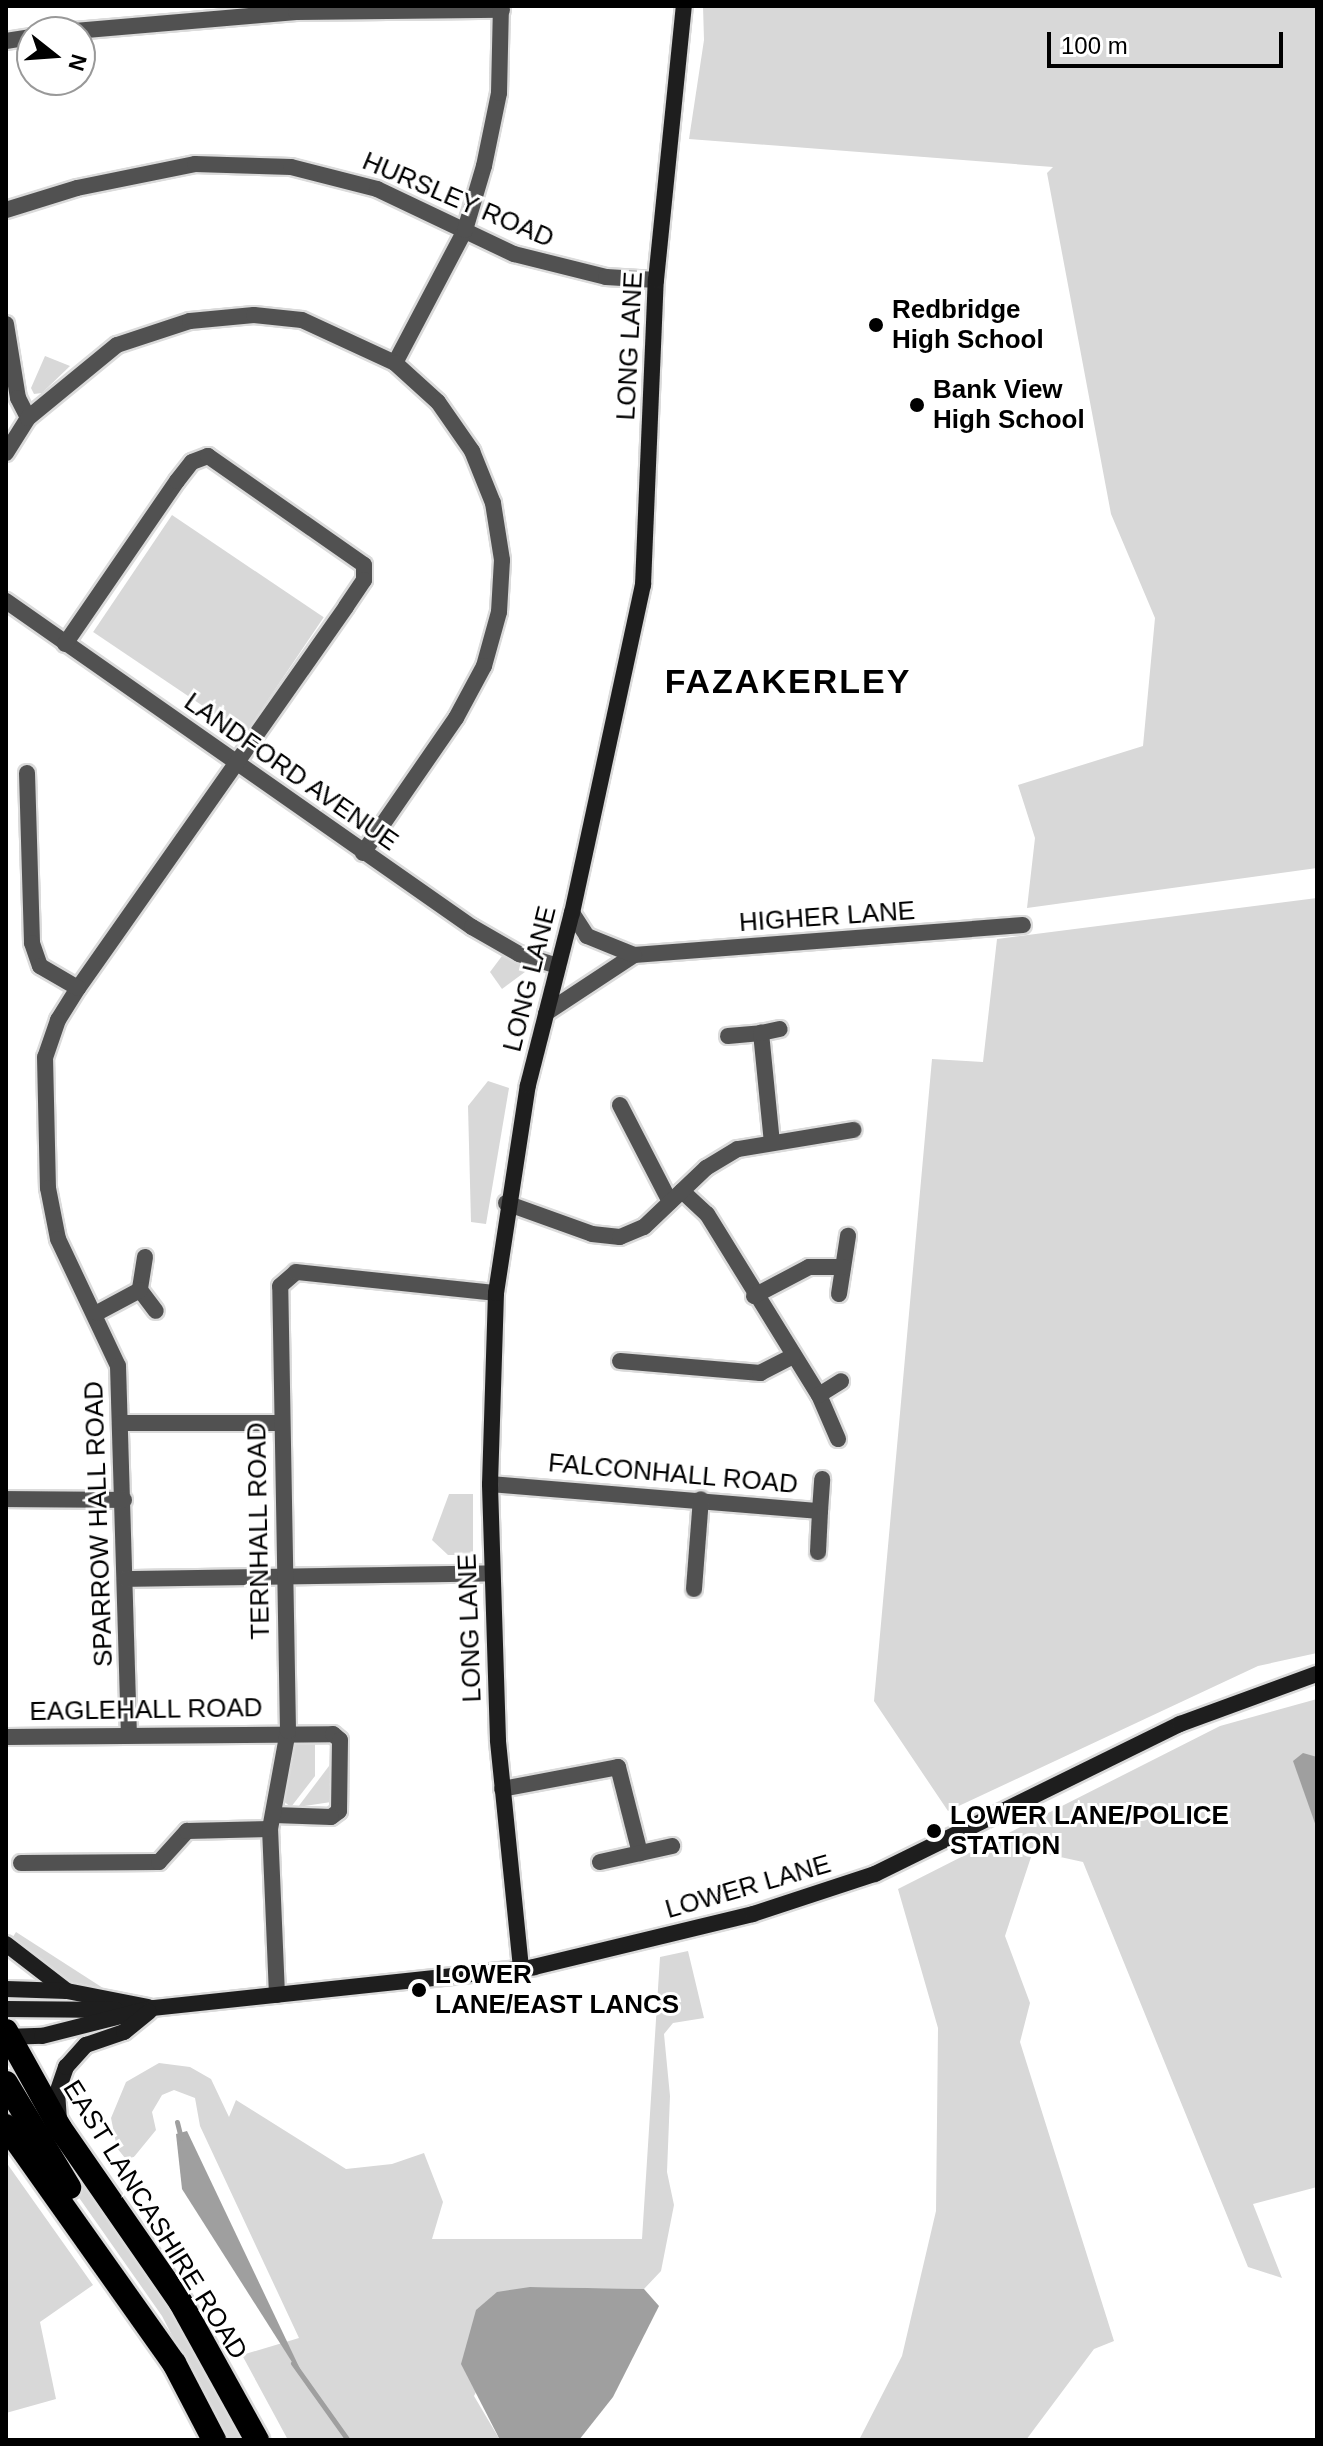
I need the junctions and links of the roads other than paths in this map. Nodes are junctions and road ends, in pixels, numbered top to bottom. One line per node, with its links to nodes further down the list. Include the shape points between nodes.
1 (684, 6): 6 (street, LONG LANE)
2 (501, 8): 3 (street, via 296,12); 5 (street, via 499,93)
3 (96, 29)
4 (6, 210): 5 (street, HURSLEY ROAD, via 77,188 195,164 242,163 336,175 419,206)
5 (465, 230): 6 (street, HURSLEY ROAD, via 514,254 564,269); 8 (street)
6 (656, 280): 16 (street, LONG LANE, via 643,585)
7 (6, 324): 9 (street, via 18,398)
8 (395, 363): 9 (street, via 302,320 254,315 190,321 117,345); 15 (street, via 438,402 472,451 493,503 502,560 499,612 484,666 456,718)
9 (28, 418): 10 (street)
10 (6, 453)
11 (6, 601): 12 (street, LANDFORD AVENUE)
12 (65, 644): 13 (street, LANDFORD AVENUE); 13 (street, SPARROW HALL ROAD, via 177,481 192,462 208,456 342,546 364,565 364,580)
13 (236, 763): 15 (street, LANDFORD AVENUE); 20 (street, SPARROW HALL ROAD)
14 (27, 773): 20 (street, via 32,943 40,966)
15 (363, 853): 19 (street, LANDFORD AVENUE, via 472,927 519,954)
16 (572, 913): 18 (street, HIGHER LANE, via 587,936); 19 (street, LONG LANE)
17 (1023, 925): 18 (street, HIGHER LANE)
18 (634, 955): 21 (street, HIGHER LANE)
19 (558, 966): 21 (street, LONG LANE)
20 (78, 988): 38 (street, SPARROW HALL ROAD, via 58,1020 45,1057 48,1188 58,1239)
21 (546, 1013): 29 (street, LONG LANE)
22 (780, 1029): 23 (street)
23 (761, 1033): 24 (street); 27 (street)
24 (728, 1036)
25 (620, 1105): 28 (street)
26 (853, 1130): 27 (street)
27 (772, 1143): 28 (street, via 738,1149)
28 (676, 1196): 29 (street, via 644,1227 620,1237 592,1234); 36 (street, via 707,1214)
29 (506, 1203): 34 (street, LONG LANE)
30 (848, 1236): 32 (street)
31 (145, 1257): 33 (street)
32 (843, 1267): 35 (street); 36 (street, via 809,1267)
33 (140, 1290): 37 (street); 38 (street)
34 (496, 1293): 44 (street, TERNHALL ROAD, via 296,1272 280,1286); 47 (street, LONG LANE)
35 (839, 1294)
36 (754, 1296): 39 (street)
37 (156, 1311)
38 (97, 1313): 43 (street, SPARROW HALL ROAD, via 118,1366)
39 (793, 1356): 40 (street, via 760,1373); 42 (street)
40 (620, 1361)
41 (841, 1381): 42 (street)
42 (819, 1395): 45 (street)
43 (121, 1423): 44 (street); 50 (street, SPARROW HALL ROAD)
44 (282, 1423): 54 (street, TERNHALL ROAD)
45 (838, 1439)
46 (822, 1479): 51 (street, FALCONHALL ROAD)
47 (490, 1484): 49 (street, FALCONHALL ROAD); 53 (street, LONG LANE)
48 (6, 1499): 50 (street)
49 (701, 1499): 51 (street, FALCONHALL ROAD); 56 (street)
50 (124, 1500): 55 (street, SPARROW HALL ROAD)
51 (820, 1511): 52 (street)
52 (818, 1552)
53 (491, 1573): 54 (street); 61 (street, LONG LANE)
54 (284, 1576): 55 (street); 58 (street, TERNHALL ROAD)
55 (126, 1579): 59 (street, SPARROW HALL ROAD)
56 (694, 1589)
57 (1317, 1674): 68 (street, LOWER LANE, via 1180,1724 875,1874 614,1951)
58 (288, 1731): 59 (street, EAGLEHALL ROAD); 62 (street, TERNHALL ROAD); 62 (street, EAGLEHALL ROAD, via 333,1734 340,1740 339,1811 331,1817)
59 (129, 1732): 60 (street, EAGLEHALL ROAD)
60 (6, 1737)
61 (502, 1789): 64 (street, via 618,1767); 68 (street, LONG LANE)
62 (272, 1822): 66 (street, via 187,1831 159,1862); 71 (street, TERNHALL ROAD)
63 (672, 1846): 64 (street)
64 (640, 1853): 65 (street)
65 (600, 1862)
66 (21, 1863)
67 (6, 1944): 70 (street)
68 (521, 1968): 71 (street, LOWER LANE)
69 (6, 1989): 70 (street, LOWER LANE)
70 (67, 1991): 72 (street, LOWER LANE)
71 (277, 1995): 72 (street, LOWER LANE)
72 (153, 2008): 73 (street, via 48,2014); 74 (street, LOWER LANE, via 42,2036); 77 (street, via 124,2032 86,2045 66,2067 57,2093)
73 (6, 2009)
74 (7, 2035): 77 (highway, EAST LANCASHIRE ROAD)
75 (6, 2083): 78 (highway, via 56,2170 152,2306)
76 (6, 2126): 78 (highway)
77 (60, 2128): 80 (highway, EAST LANCASHIRE ROAD, via 181,2303)
78 (174, 2363): 79 (highway)
79 (214, 2440)
80 (257, 2440)

